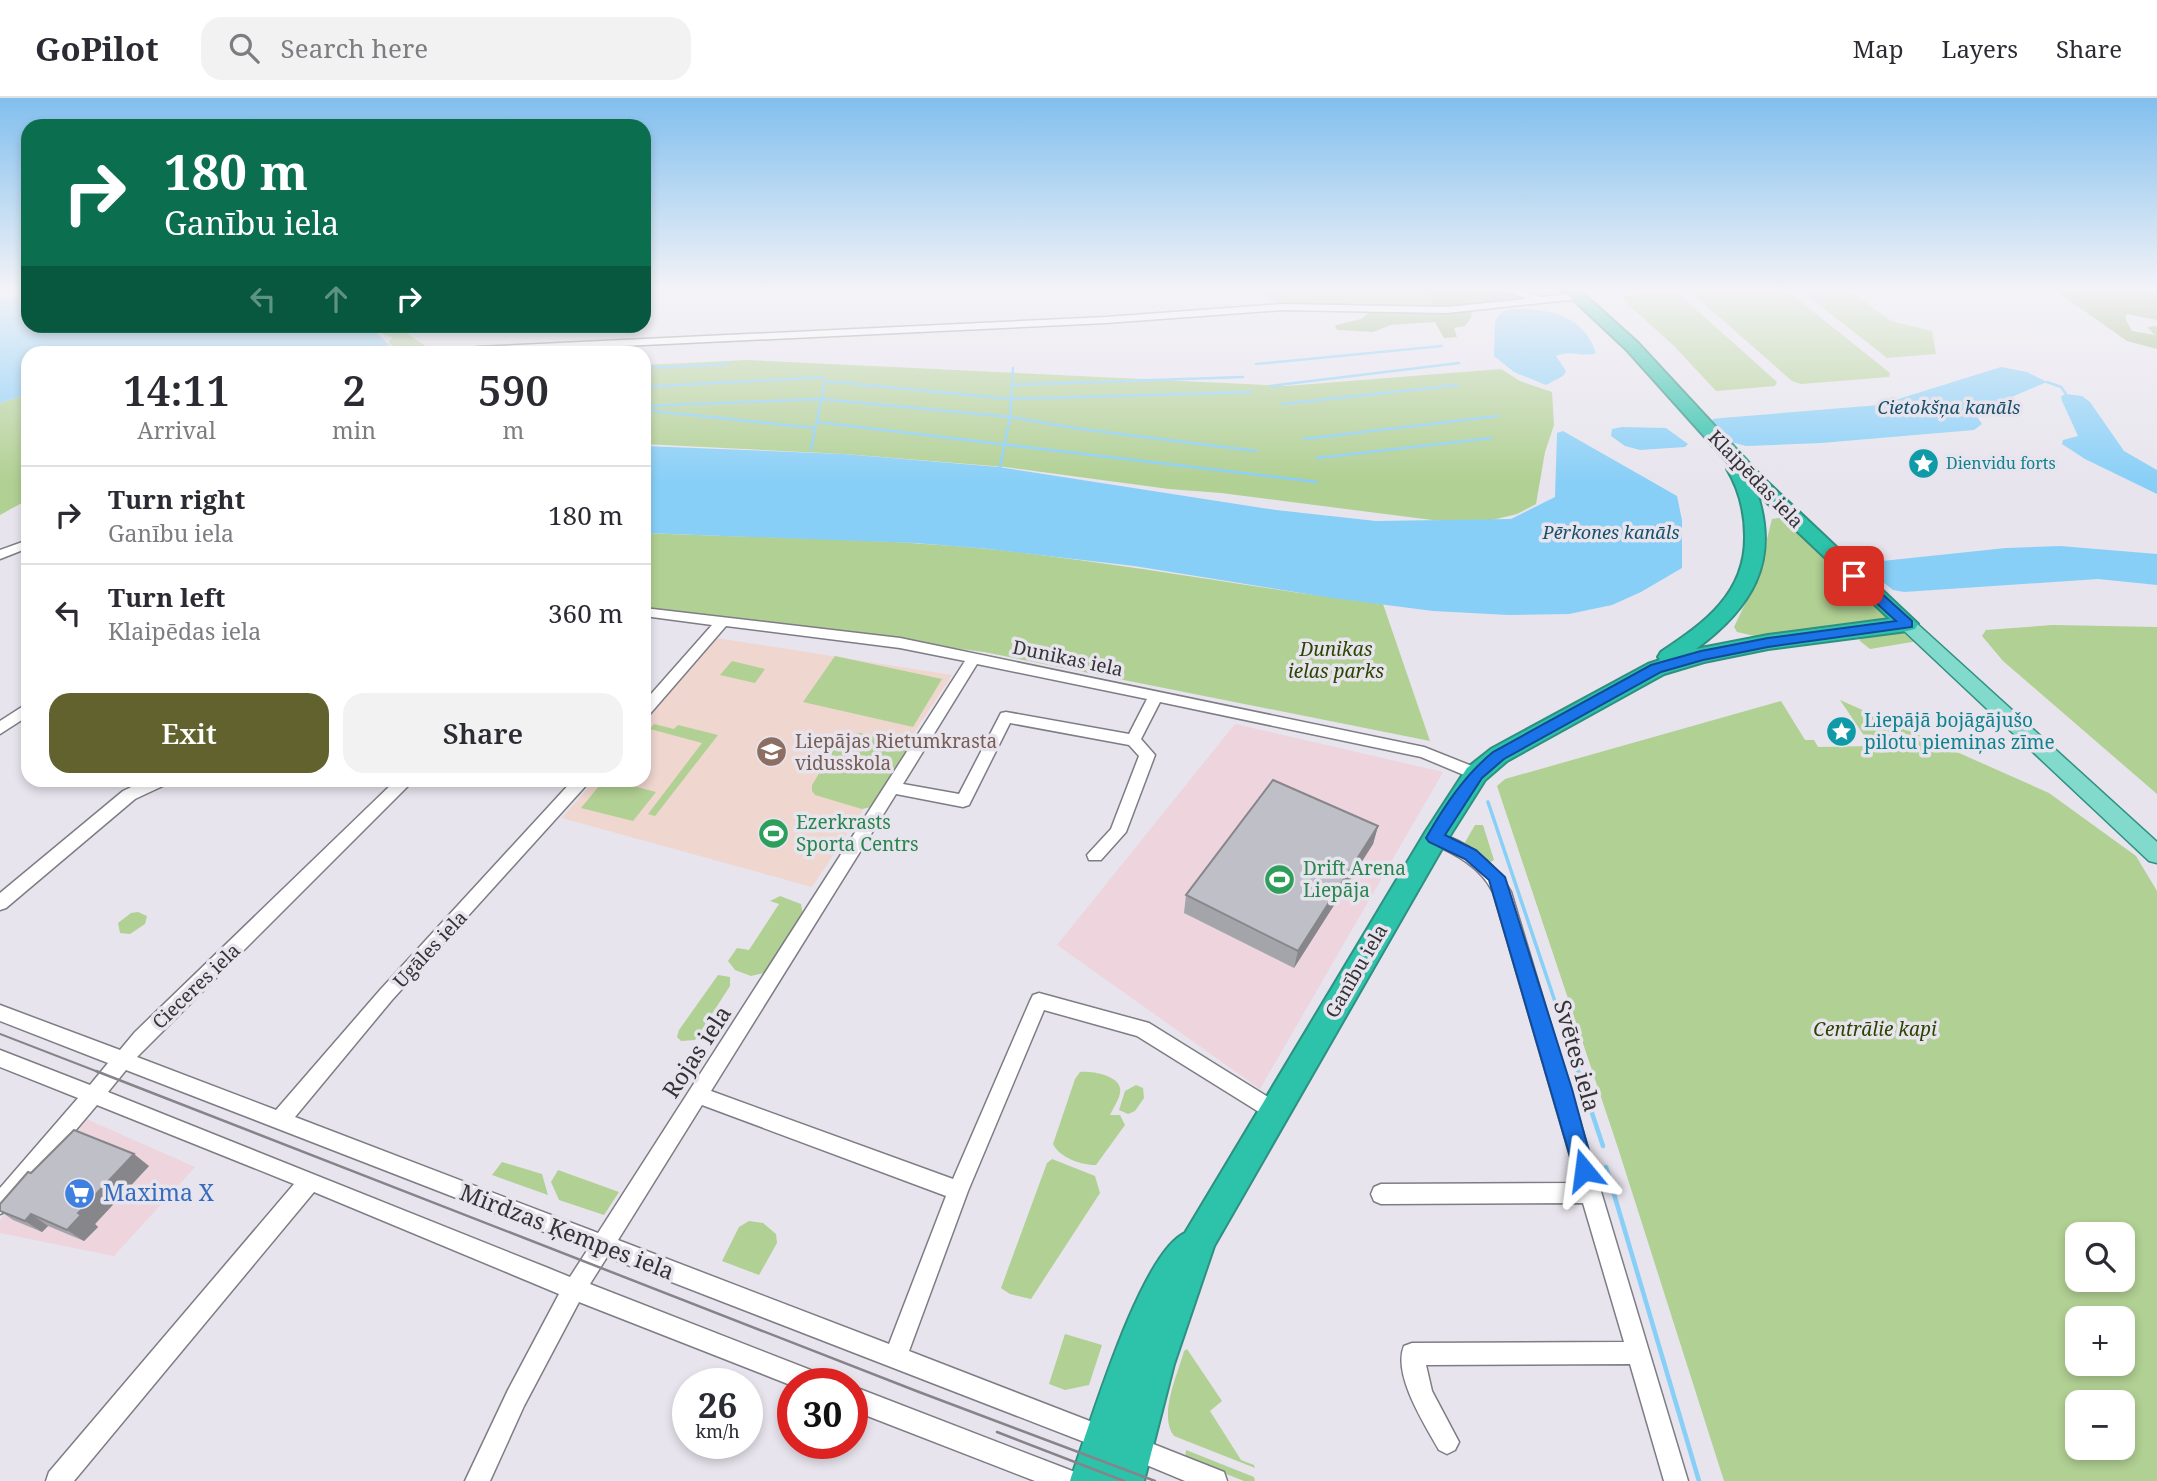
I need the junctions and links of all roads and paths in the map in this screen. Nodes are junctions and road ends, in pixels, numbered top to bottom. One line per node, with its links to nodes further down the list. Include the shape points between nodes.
1 (1639, 354): 2 (highway, Klaipēdas iela)
2 (1726, 450): 3 (highway, Klaipēdas iela); 4 (highway, Ganību iela, via 1747,490)
3 (1794, 519): 4 (highway, via 1768,515); 10 (highway, Klaipēdas iela)
4 (1758, 538): 8 (highway, Ganību iela, via 1752,573)
5 (21, 547): 6 (street)
6 (0, 555)
7 (651, 613): 9 (street, Dunikas iela)
8 (1728, 614): 11 (highway, via 1725,625 1729,634 1739,640); 13 (highway, Ganību iela)
9 (723, 621): 12 (street, Dunikas iela, via 900,643); 15 (street)
10 (1907, 624): 11 (highway, Ganību iela); 26 (main road, Klaipēdas iela)
11 (1768, 642): 13 (highway, Ganību iela)
12 (974, 658): 14 (street, Dunikas iela); 23 (street, Rojas iela)
13 (1656, 669): 19 (highway, Ganību iela, via 1499,755)
14 (1156, 696): 18 (street); 19 (street, Dunikas iela, via 1424,752)
15 (651, 703)
16 (21, 713): 17 (street)
17 (0, 729)
18 (1133, 740): 23 (street, via 1006,717 962,801); 25 (street, via 1147,755 1118,832)
19 (1476, 774): 24 (highway, Ganību iela)
20 (147, 787): 27 (street, via 129,795)
21 (399, 787): 30 (street, Cieceres iela)
22 (577, 787): 34 (street, Ugāles iela, via 386,995)
23 (891, 787): 31 (street, Rojas iela)
24 (1435, 838): 33 (highway, Ganību iela); 37 (street, Svētes iela, via 1471,854 1496,877)
25 (1095, 855)
26 (2157, 855)
27 (0, 903)
28 (0, 1013): 30 (street, Mirdzas Ķempes iela)
29 (0, 1058): 32 (street)
30 (122, 1061): 32 (street, Cieceres iela); 34 (street, Mirdzas Ķempes iela)
31 (699, 1095): 36 (street); 40 (street, Rojas iela)
32 (94, 1096): 35 (street); 39 (street, Cieceres iela)
33 (1274, 1111): 36 (street, via 1142,1029 1039,1001); 47 (highway, Ganību iela, via 1198,1242 1181,1256 1165,1283 1116,1401)
34 (280, 1120): 40 (street, Mirdzas Ķempes iela)
35 (310, 1181): 41 (street); 48 (street)
36 (958, 1191): 43 (street)
37 (1591, 1193): 38 (street); 42 (street, Svētes iela)
38 (1381, 1194)
39 (0, 1204)
40 (602, 1246): 41 (street, Rojas iela); 43 (street, Mirdzas Ķempes iela)
41 (575, 1289): 44 (street); 49 (street, Rojas iela)
42 (1640, 1353): 46 (street, via 1412,1354 1421,1394); 53 (street, Svētes iela)
43 (895, 1358): 47 (street, Mirdzas Ķempes iela)
44 (777, 1368)
45 (868, 1404): 50 (street)
46 (1447, 1442)
47 (1121, 1456): 51 (highway, Ganību iela); 52 (street, Mirdzas Ķempes iela)
48 (58, 1481)
49 (477, 1481)
50 (1066, 1481)
51 (1089, 1481)
52 (1215, 1481)
53 (1676, 1481)

